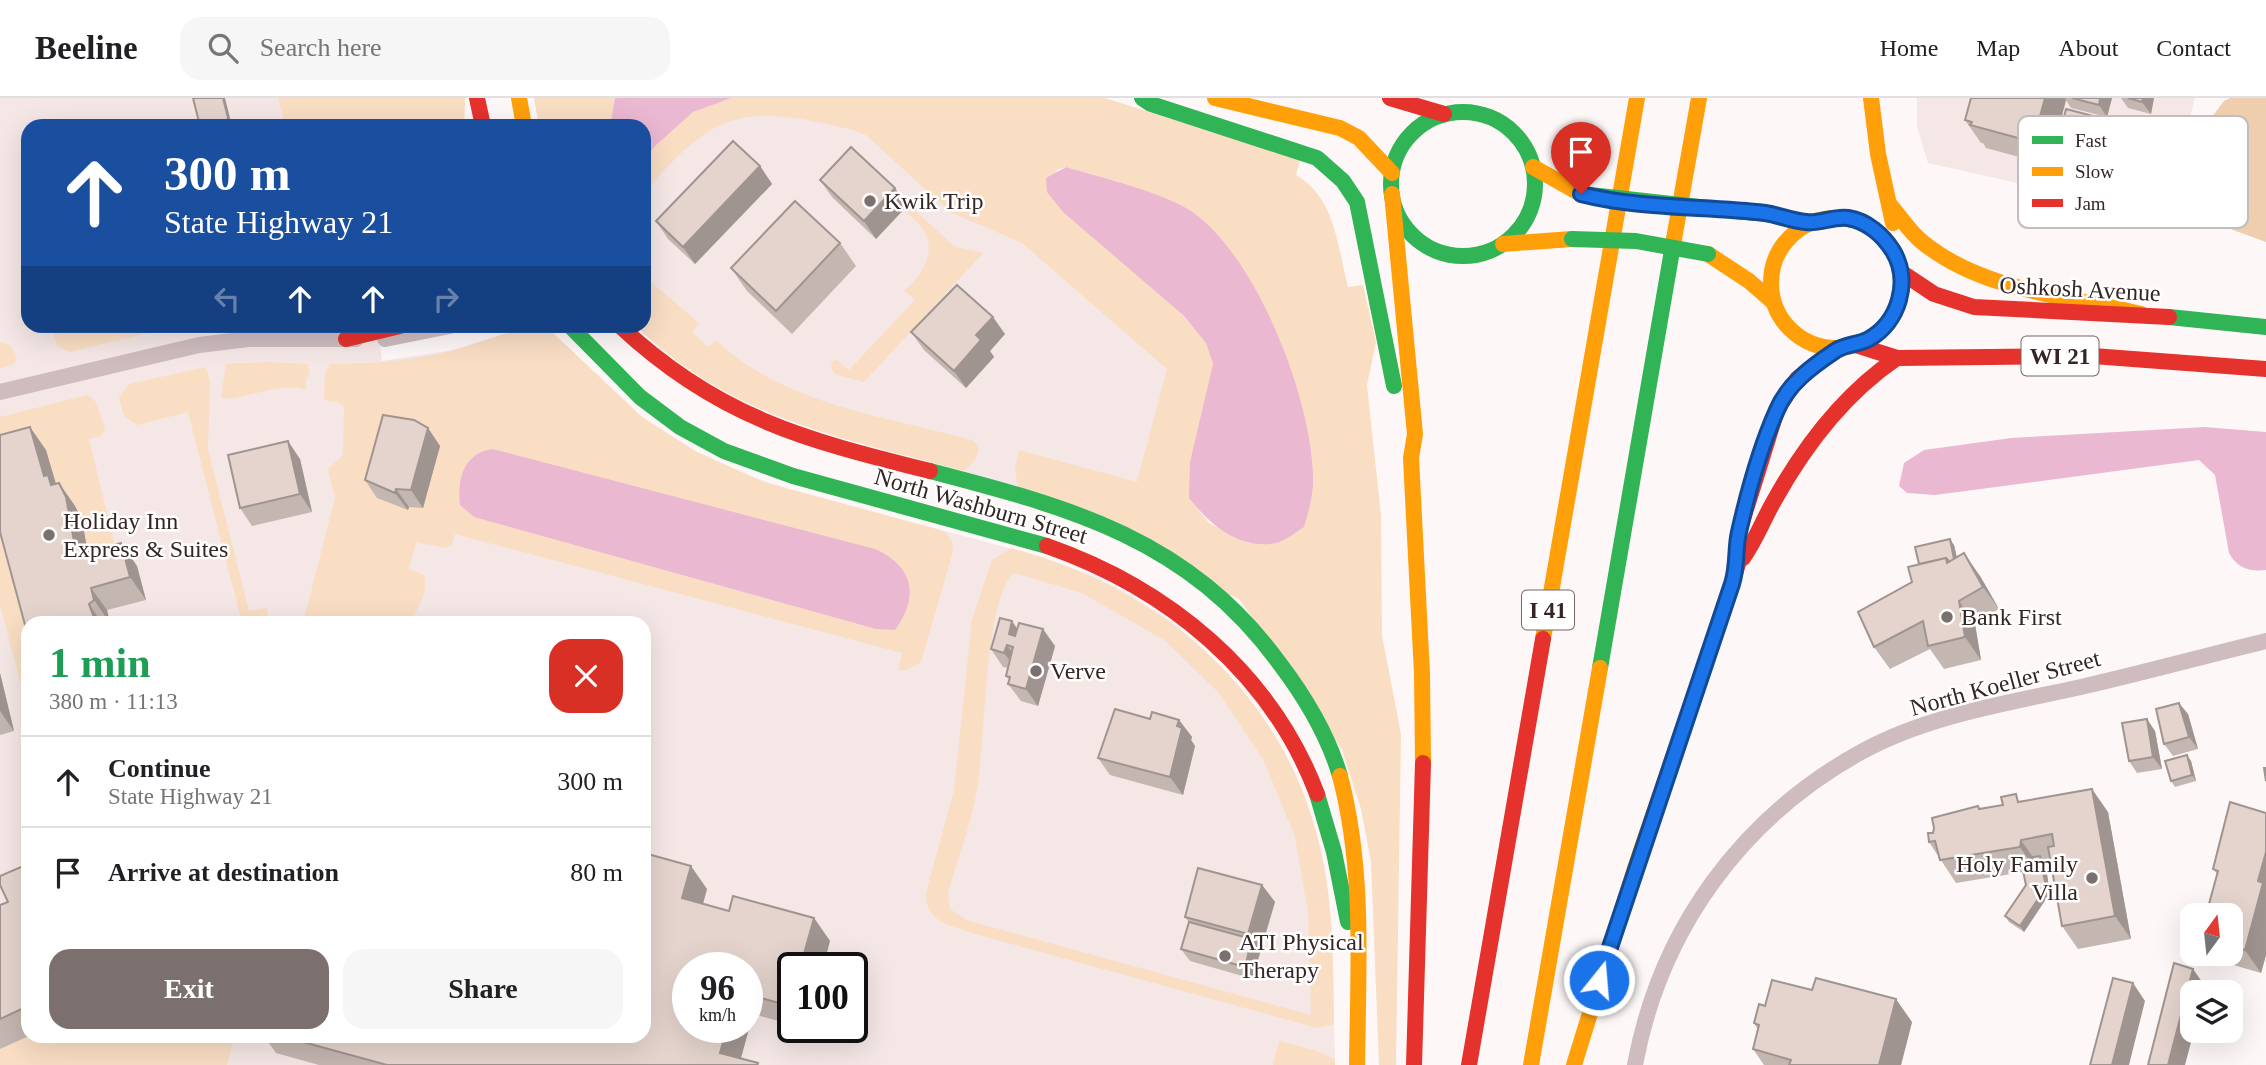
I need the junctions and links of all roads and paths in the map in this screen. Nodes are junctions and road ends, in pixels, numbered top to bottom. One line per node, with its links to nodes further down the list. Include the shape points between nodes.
1 (519, 98): 14 (main road)
2 (1142, 98): 36 (main road, via 1317,158 1343,181 1357,202)
3 (1215, 98): 16 (main road, via 1340,128 1359,138)
4 (1390, 98): 11 (main road)
5 (1478, 98): 10 (main road)
6 (1637, 98): 42 (main road, I 41)
7 (1699, 98): 43 (main road, I 41)
8 (1871, 98): 18 (main road)
9 (477, 100): 12 (main road); 13 (main road)
10 (1462, 112): 11 (main road); 15 (main road, via 1488,117 1514,132)
11 (1444, 114): 16 (main road, via 1409,136)
12 (473, 119)
13 (481, 119)
14 (523, 119)
15 (1533, 167): 19 (main road, bridge, via 1581,194 1767,214); 20 (main road, via 1536,184 1527,218)
16 (1392, 173): 17 (main road)
17 (1392, 194): 20 (main road, via 1397,214 1424,245 1464,256); 36 (main road, via 1415,434)
18 (1889, 204): 21 (main road); 24 (main road, via 1923,242 1973,270 2011,284)
19 (1809, 223): 21 (main road, via 1829,217 1850,218 1885,239); 23 (main road, via 1780,247 1772,264)
20 (1503, 244): 23 (main road, bridge, via 1636,241 1709,254)
21 (1895, 255): 22 (main road)
22 (1901, 272): 24 (main road, Oshkosh Avenue / WI 21, via 1934,294 1974,307); 31 (main road, via 1896,309 1886,325)
23 (1772, 301): 32 (main road, via 1796,335 1821,347)
24 (2141, 314): 25 (main road, Oshkosh Avenue / WI 21)
25 (2266, 327)
26 (371, 333): 30 (main road)
27 (423, 333): 30 (street)
28 (576, 333): 39 (main road, North Washburn Street, via 647,405 722,450 773,471 1076,555 1178,609 1234,661 1282,722 1299,752 1330,837)
29 (628, 333): 39 (main road, North Washburn Street, via 675,376 753,420 1094,520 1153,547 1231,607 1293,683 1336,761 1357,862)
30 (346, 339): 35 (street, via 199,345)
31 (1856, 345): 32 (main road); 33 (main road, WI 21)
32 (1838, 348): 37 (main road, via 1797,379 1777,410 1738,535)
33 (1896, 358): 34 (main road, WI 21, via 2093,356); 37 (main road, via 1866,379 1810,445 1770,509 1754,545)
34 (2266, 369)
35 (0, 392)
36 (1411, 458): 41 (main road, via 1423,797)
37 (1738, 564): 44 (main road)
38 (2266, 641): 45 (street, North Koeller Street, via 1929,724 1864,750 1802,789 1733,852 1694,907 1656,986)
39 (1357, 966): 40 (main road, North Washburn Street)
40 (1357, 1065)
41 (1414, 1065)
42 (1469, 1065)
43 (1531, 1065)
44 (1574, 1065)
45 (1634, 1065)

